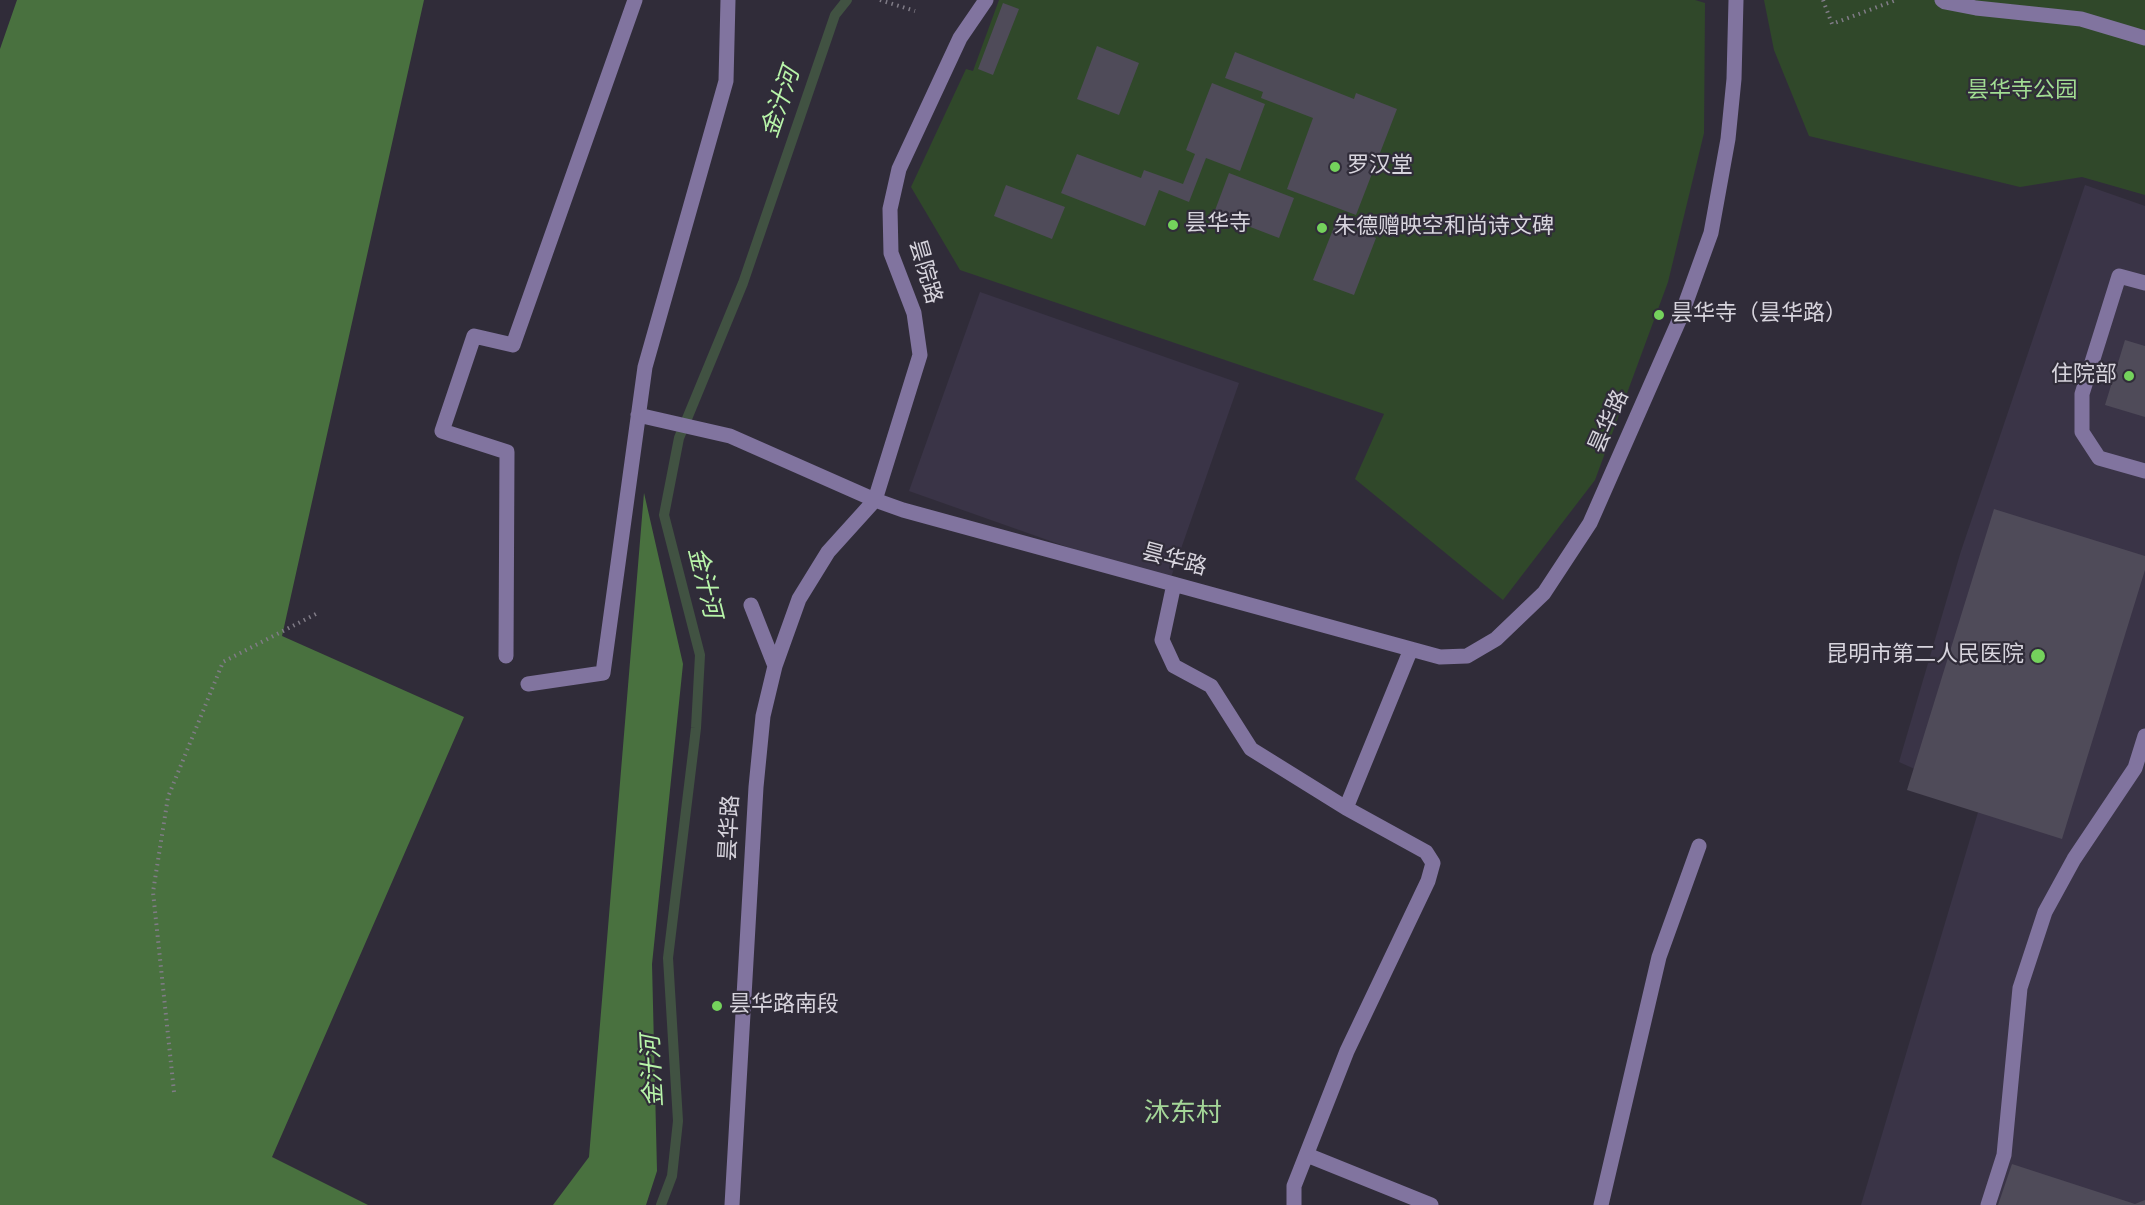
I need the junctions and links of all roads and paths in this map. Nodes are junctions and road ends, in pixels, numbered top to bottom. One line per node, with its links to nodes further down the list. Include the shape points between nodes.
1 (635, 0): 19 (street, via 513,345 474,336 442,431 507,452)
2 (728, 0): 12 (street, via 726,81 645,367)
3 (880, 0): 9 (path)
4 (986, 0): 14 (street, 昙院路, via 960,38 904,159 890,209 891,253 914,313 920,355)
5 (1736, 0): 18 (street, 昙华路, via 1728,139 1711,233 1681,316 1590,524 1544,593 1496,639 1467,656 1440,657)
6 (1823, 0): 7 (path, via 1832,24)
7 (1896, 0)
8 (1942, 0): 10 (street, via 1976,8 2081,19)
9 (915, 11)
10 (2145, 39)
11 (2145, 283): 13 (street, via 2119,276 2082,394 2082,432 2099,458)
12 (638, 415): 14 (street, via 730,436); 21 (street, via 603,673)
13 (2145, 471)
14 (875, 500): 15 (street, 昙华路); 20 (street, 昙华路, via 828,552 799,598)
15 (1174, 584): 18 (street, 昙华路); 23 (street, via 1162,640 1173,666 1211,686 1251,749)
16 (751, 605): 20 (street)
17 (316, 614): 25 (path, via 223,662 168,797 153,892)
18 (1411, 649): 23 (street)
19 (506, 657)
20 (775, 666): 27 (street, 昙华路, via 763,716 756,787)
21 (528, 684)
22 (2145, 736): 31 (street, via 2135,768 2074,859 2045,912 2020,988 2004,1155)
23 (1346, 808): 26 (street, via 1426,852 1433,863 1347,1051)
24 (1700, 846): 30 (street, via 1659,957)
25 (174, 1092)
26 (1307, 1155): 28 (street, via 1294,1186); 29 (street)
27 (732, 1205)
28 (1294, 1205)
29 (1431, 1205)
30 (1601, 1205)
31 (1988, 1205)

